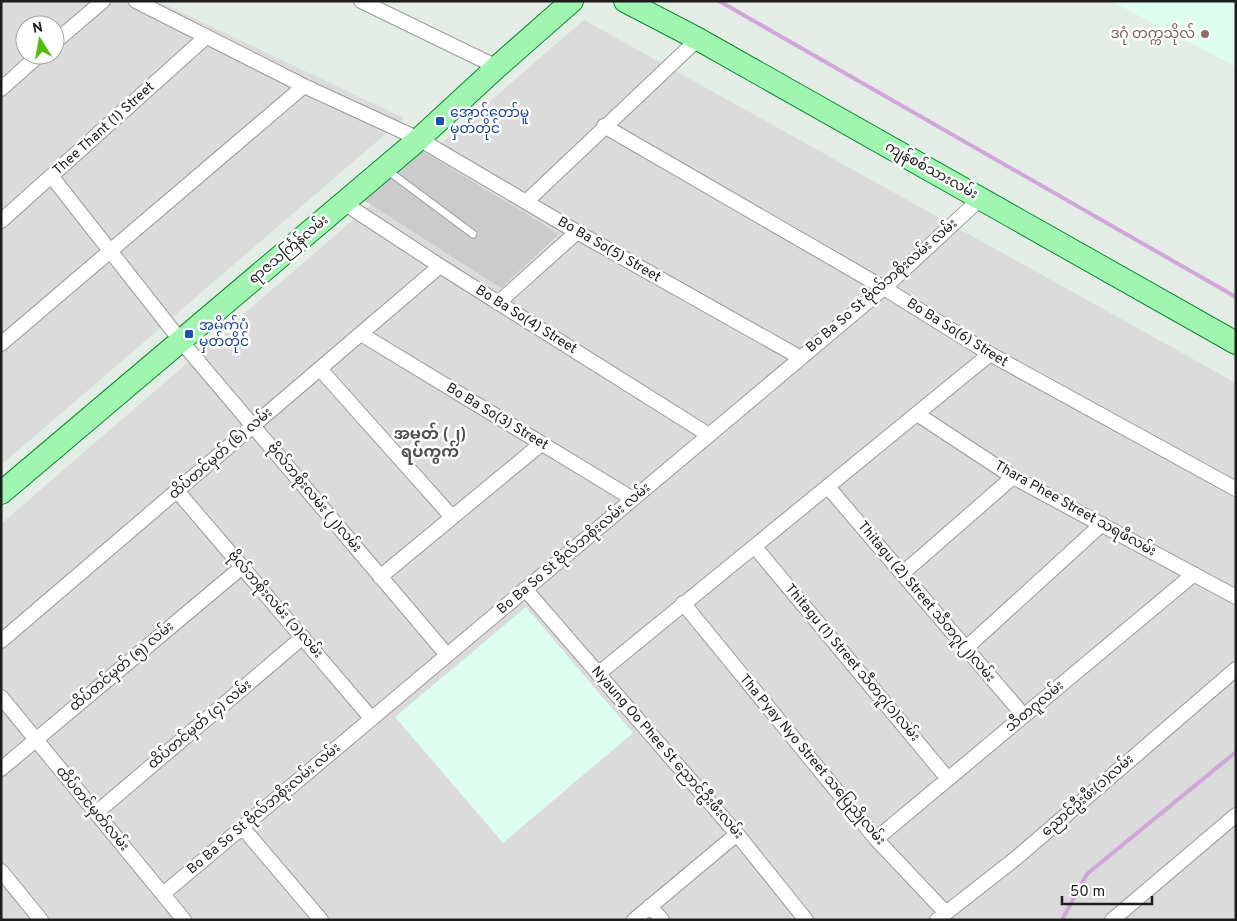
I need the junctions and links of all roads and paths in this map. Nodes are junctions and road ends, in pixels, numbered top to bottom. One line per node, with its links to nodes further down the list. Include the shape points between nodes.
1 (103, 1): 6 (street)
2 (136, 1): 7 (street, Bo Ba So(5) Street)
3 (361, 1): 10 (street)
4 (572, 1): 10 (main road, ရာဇသင်္ကြန်လမ်း)
5 (624, 1): 8 (main road, ကျန်စစ်သားလမ်း)
6 (65, 33)
7 (206, 37): 11 (street, Bo Ba So(5) Street); 16 (street, Thee Thant (1) Street)
8 (698, 39): 13 (street); 17 (main road, ကျန်စစ်သားလမ်း)
9 (28, 65): 12 (street)
10 (497, 66): 14 (main road, ရာဇသင်္ကြန်လမ်း)
11 (304, 86): 14 (street, Bo Ba So(5) Street); 23 (street)
12 (1, 89)
13 (604, 126): 18 (street); 25 (street, Bo Ba So(6) Street)
14 (419, 139): 15 (main road, ရာဇသင်္ကြန်လမ်း); 18 (street, Bo Ba So(5) Street)
15 (385, 168): 19 (main road, ရာဇသင်္ကြန်လမ်း); 22 (lane)
16 (52, 177): 20 (street, Thee Thant (1) Street); 23 (street, ဗိုလ်ဘစိုးလမ်း (၂)လမ်း)
17 (980, 199): 25 (street, Bo Ba So St ဗိုလ်ဘစိုးလမ်း လမ်း); 29 (main road, ကျန်စစ်သားလမ်း)
18 (527, 201): 21 (street, Bo Ba So(5) Street)
19 (344, 203): 24 (street, Bo Ba So(4) Street); 28 (main road, ရာဇသင်္ကြန်လမ်း)
20 (1, 221)
21 (577, 232): 26 (street); 32 (street, Bo Ba So(5) Street)
22 (473, 234)
23 (110, 251): 28 (street, ဗိုလ်ဘစိုးလမ်း (၂)လမ်း); 30 (street)
24 (440, 266): 26 (street, Bo Ba So(4) Street); 27 (street, ထိပ်တင်မှတ် (၆) လမ်း)
25 (884, 288): 31 (street, Bo Ba So(6) Street); 32 (street, Bo Ba So St ဗိုလ်ဘစိုးလမ်း လမ်း)
26 (498, 303): 36 (street, Bo Ba So(4) Street)
27 (361, 334): 33 (street, ထိပ်တင်မှတ် (၆) လမ်း); 37 (street, Bo Ba So(3) Street)
28 (181, 341): 35 (street, ဗိုလ်ဘစိုးလမ်း (၂)လမ်း); 42 (main road, ရာဇသင်္ကြန်လမ်း)
29 (1236, 343)
30 (1, 344)
31 (990, 354): 34 (street); 40 (street, Bo Ba So(6) Street)
32 (801, 358): 36 (street, Bo Ba So St ဗိုလ်ဘစိုးလမ်း လမ်း)
33 (320, 369): 35 (street, ထိပ်တင်မှတ် (၆) လမ်း); 44 (street)
34 (917, 414): 38 (street, Thara Phee Street သရဖီလမ်း); 39 (street)
35 (254, 426): 41 (street, ထိပ်တင်မှတ် (၆) လမ်း); 50 (street, ဗိုလ်ဘစိုးလမ်း (၂)လမ်း)
36 (709, 435): 43 (street, Bo Ba So St ဗိုလ်ဘစိုးလမ်း လမ်း)
37 (542, 444): 43 (street, Bo Ba So(3) Street); 44 (street)
38 (1013, 477): 45 (street, Thara Phee Street သရဖီလမ်း); 48 (street)
39 (828, 487): 46 (street); 48 (street, Thitagu (2) Street သီတဂူ(၂)လမ်း)
40 (1236, 489)
41 (178, 492): 47 (street, ဗိုလ်ဘစိုးလမ်း (၁)လမ်း); 55 (street, ထိပ်တင်မှတ် (၆) လမ်း)
42 (1, 493)
43 (633, 499): 51 (street, Bo Ba So St ဗိုလ်ဘစိုးလမ်း လမ်း)
44 (452, 518): 50 (street)
45 (1102, 524): 49 (street, Thara Phee Street သရဖီလမ်း); 56 (street)
46 (755, 547): 53 (street); 65 (street, Thitagu (1) Street သီတဂူ(၁)လမ်း)
47 (242, 567): 54 (street, ဗိုလ်ဘစိုးလမ်း (၁)လမ်း); 63 (street, ထိပ်တင်မှတ် (၅) လမ်း)
48 (903, 573): 56 (street, Thitagu (2) Street သီတဂူ(၂)လမ်း)
49 (1194, 574): 52 (street, Thara Phee Street သရဖီလမ်း); 61 (street, သီတဂူလမ်း)
50 (380, 577): 57 (street, ဗိုလ်ဘစိုးလမ်း (၂)လမ်း)
51 (526, 589): 57 (street, Bo Ba So St ဗိုလ်ဘစိုးလမ်း လမ်း); 59 (street, Nyaung Oo Phee St ညောင်ဦးဖီးလမ်း)
52 (1236, 597)
53 (683, 603): 59 (street); 70 (street, Tha Pyay Nyo Street သပြေညိုလမ်း)
54 (303, 637): 62 (street, ဗိုလ်ဘစိုးလမ်း (၁)လမ်း); 66 (street, ထိပ်တင်မှတ် (၄) လမ်း)
55 (1, 641)
56 (965, 649): 61 (street, Thitagu (2) Street သီတဂူ(၂)လမ်း)
57 (447, 655): 62 (street, Bo Ba So St ဗိုလ်ဘစိုးလမ်း လမ်း)
58 (1236, 669): 74 (street, ညောင်ဦးဖီး(၁)လမ်း, via 1015,859)
59 (598, 674): 69 (street, Nyaung Oo Phee St ညောင်ဦးဖီးလမ်း)
60 (1, 697): 63 (street, ထိပ်တင်မှတ်လမ်း)
61 (1024, 716): 65 (street, သီတဂူလမ်း)
62 (371, 718): 68 (street, Bo Ba So St ဗိုလ်ဘစိုးလမ်း လမ်း)
63 (35, 740): 64 (street, ထိပ်တင်မှတ် (၅) လမ်း); 66 (street, ထိပ်တင်မှတ်လမ်း)
64 (1, 769)
65 (948, 779): 70 (street, သီတဂူလမ်း)
66 (96, 813): 72 (street, ထိပ်တင်မှတ်လမ်း)
67 (1236, 815): 81 (street)
68 (242, 827): 72 (street, Bo Ba So St ဗိုလ်ဘစိုးလမ်း လမ်း); 77 (street)
69 (737, 834): 73 (street); 80 (street, Nyaung Oo Phee St ညောင်ဦးဖီးလမ်း)
70 (876, 839): 74 (street, Tha Pyay Nyo Street သပြေညိုလမ်း)
71 (1, 871): 75 (street)
72 (163, 894): 76 (street, ထိပ်တင်မှတ်လမ်း)
73 (650, 906): 78 (street); 79 (street)
74 (942, 916)
75 (41, 920)
76 (184, 920)
77 (320, 920)
78 (634, 920)
79 (662, 920)
80 (806, 920)
81 (1112, 920)

